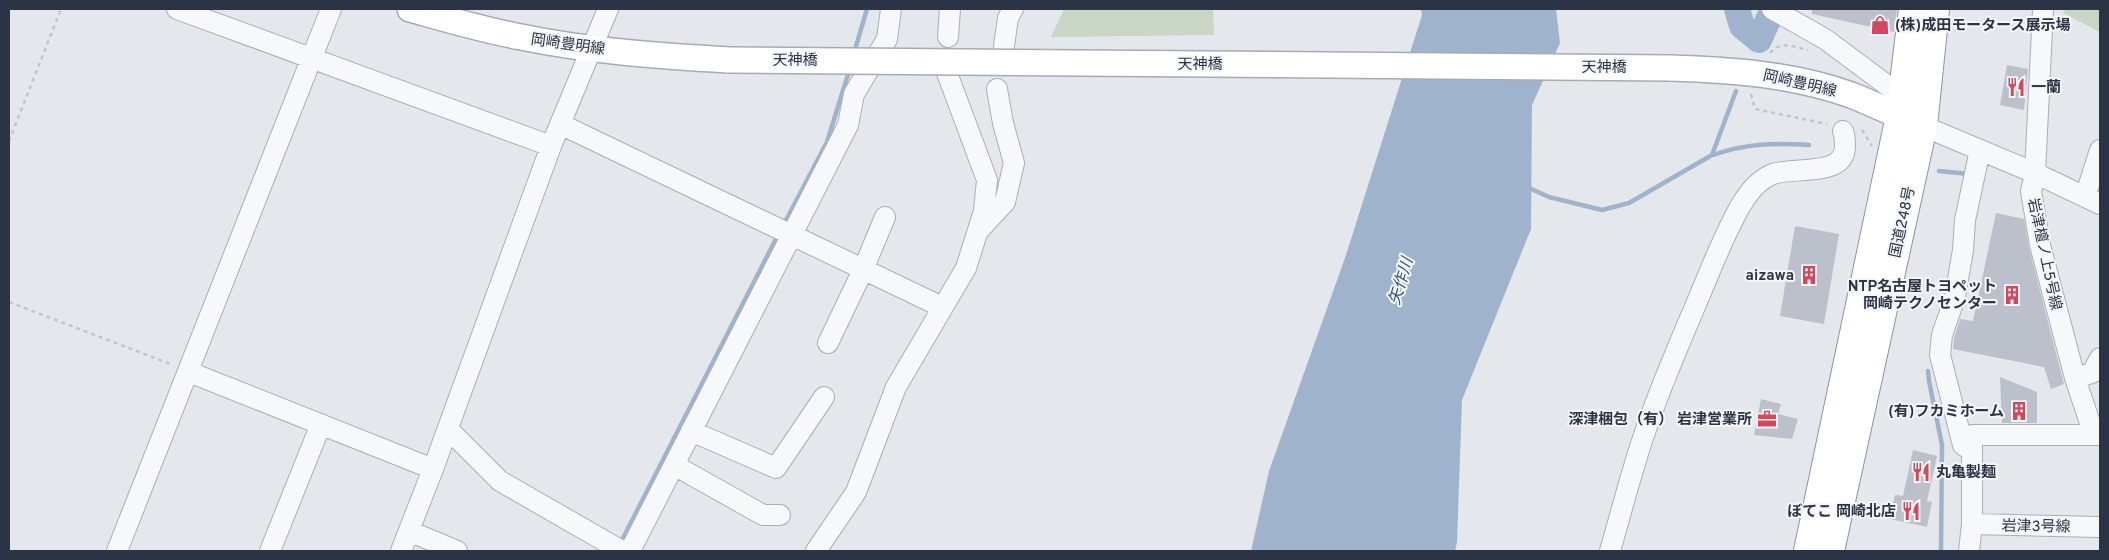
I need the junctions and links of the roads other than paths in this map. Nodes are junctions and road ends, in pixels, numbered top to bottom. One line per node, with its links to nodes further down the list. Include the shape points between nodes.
1 (177, 9): 15 (street)
2 (331, 9): 15 (street)
3 (410, 9): 14 (main road, 岡崎豊明線, via 521,37)
4 (608, 9): 14 (street)
5 (950, 9): 12 (street)
6 (1013, 9): 13 (street, via 1008,18)
7 (1913, 9): 20 (highway, 国道248号)
8 (1935, 9): 20 (highway, 国道248号)
9 (2043, 9): 26 (street, 岩津檀ノ上5号線)
10 (887, 10): 30 (street, via 887,39 854,94 848,125)
11 (1778, 12): 20 (street, via 1825,39 1892,89)
12 (948, 37)
13 (1004, 46)
14 (593, 48): 16 (main road, 岡崎豊明線); 21 (street)
15 (310, 59): 23 (street); 35 (street)
16 (729, 60): 17 (main road, 天神橋, bridge)
17 (1670, 68): 20 (main road, 岡崎豊明線, via 1751,72 1785,78 1851,95)
18 (947, 73): 29 (street, via 987,180 984,211)
19 (997, 89): 29 (street, via 1014,163 1005,202)
20 (1911, 121): 24 (street); 57 (highway, 国道248号); 58 (highway, 国道248号)
21 (560, 124): 23 (street); 30 (street)
22 (1842, 131): 56 (street, via 1845,155 1842,159 1831,167 1772,174 1760,181 1741,206 1720,246 1668,370 1644,435)
23 (551, 146): 39 (street)
24 (1980, 150): 26 (street); 42 (street, via 1965,220 1955,297 1942,335 1940,355 1963,445)
25 (2100, 150): 27 (street)
26 (2035, 173): 27 (street); 36 (street, 岩津檀ノ上5号線, via 2031,192 2040,245)
27 (2093, 200)
28 (885, 217): 31 (street)
29 (977, 232): 32 (street, via 966,268)
30 (790, 236): 31 (street); 40 (street)
31 (863, 270): 32 (street); 33 (street)
32 (942, 307): 55 (street, via 896,387 856,492)
33 (828, 343)
34 (2100, 358): 36 (street, via 2092,373)
35 (189, 372): 38 (street); 49 (street)
36 (2075, 378): 41 (street, 岩津檀ノ上5号線)
37 (824, 398): 40 (street, via 776,468)
38 (321, 424): 44 (street); 50 (street)
39 (448, 429): 44 (street); 53 (street, via 500,481)
40 (691, 431): 43 (street)
41 (2097, 435): 42 (street, via 1972,435)
42 (1972, 451): 46 (street)
43 (674, 466): 45 (street, via 763,515); 54 (street)
44 (433, 470): 48 (street)
45 (780, 515)
46 (1972, 524): 47 (street, 岩津3号線); 59 (street)
47 (2100, 527)
48 (409, 531): 51 (street); 52 (street)
49 (117, 551)
50 (270, 551)
51 (401, 551)
52 (457, 551)
53 (622, 551)
54 (630, 551)
55 (816, 551)
56 (1610, 551)
57 (1808, 551)
58 (1830, 551)
59 (1969, 551)

